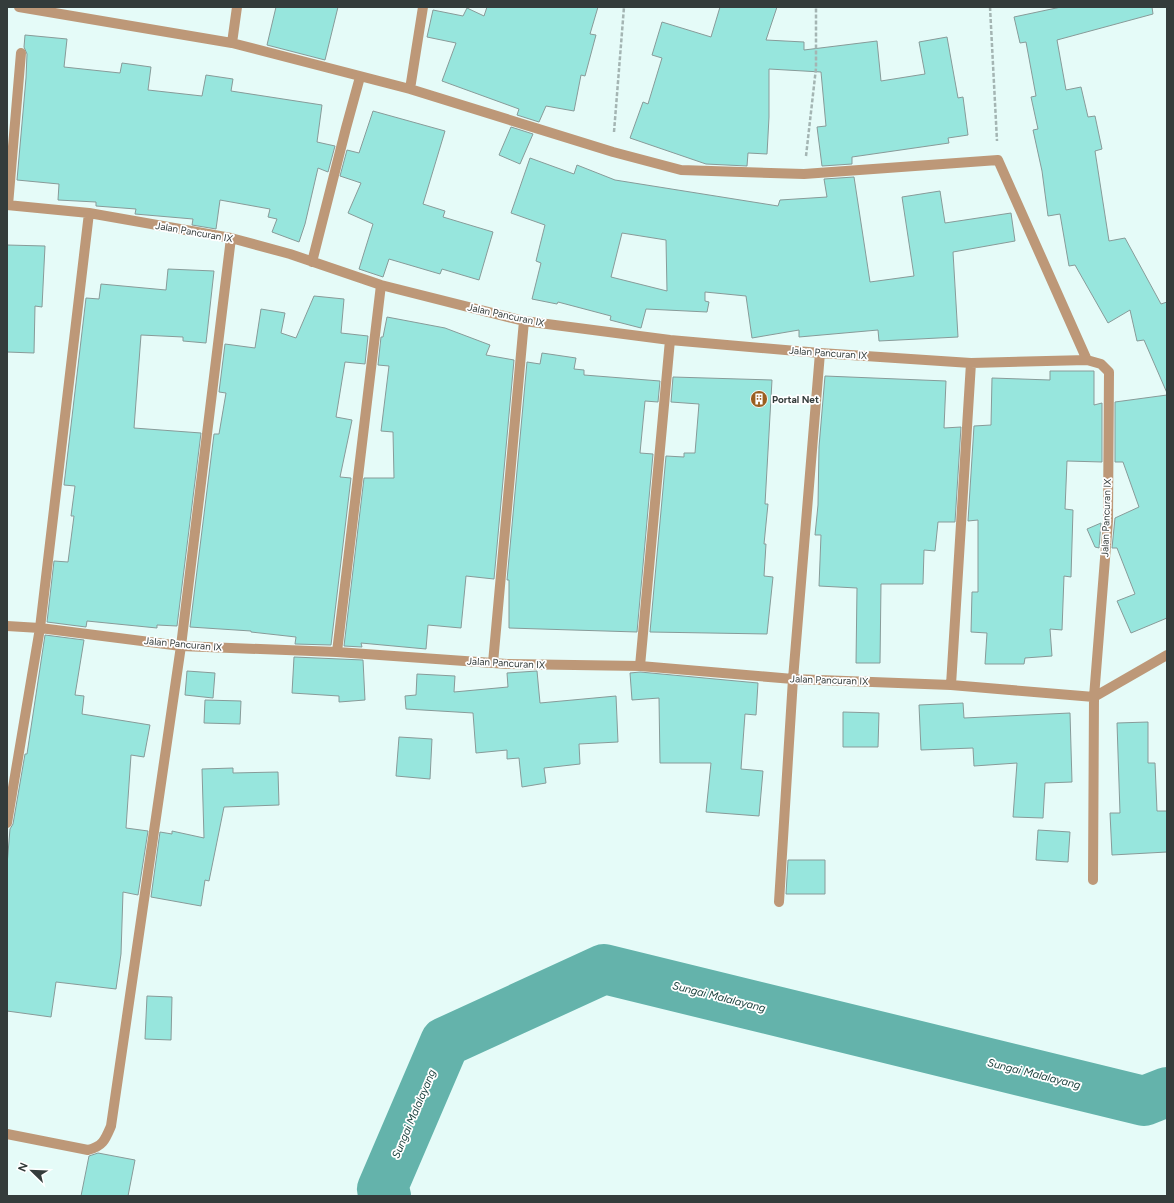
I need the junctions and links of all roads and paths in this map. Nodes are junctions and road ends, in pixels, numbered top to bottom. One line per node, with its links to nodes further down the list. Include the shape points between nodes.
1 (19, 7): 7 (street)
2 (237, 7): 7 (street)
3 (423, 7): 10 (street)
4 (624, 7): 11 (path)
5 (816, 7): 13 (path, via 816,68)
6 (990, 7): 12 (path)
7 (232, 43): 9 (street)
8 (21, 53): 14 (street)
9 (360, 77): 10 (street); 17 (street)
10 (410, 89): 11 (street)
11 (613, 152): 13 (street, via 688,171)
12 (998, 160): 13 (street); 22 (street)
13 (804, 174)
14 (7, 205): 15 (street, Jalan Pancuran IX)
15 (88, 214): 16 (street, Jalan Pancuran IX); 25 (street)
16 (231, 238): 17 (street, Jalan Pancuran IX); 26 (street)
17 (312, 262): 18 (street, Jalan Pancuran IX)
18 (381, 285): 19 (street, Jalan Pancuran IX); 27 (street)
19 (524, 321): 20 (street, Jalan Pancuran IX); 29 (street)
20 (670, 340): 21 (street, Jalan Pancuran IX); 30 (street)
21 (820, 353): 23 (street, Jalan Pancuran IX); 31 (street)
22 (1088, 360): 23 (street, Jalan Pancuran IX); 33 (street, Jalan Pancuran IX, via 1101,364 1109,372 1108,520)
23 (971, 363): 32 (street)
24 (7, 626): 25 (street, Jalan Pancuran IX)
25 (40, 628): 26 (street, Jalan Pancuran IX); 34 (street)
26 (181, 646): 27 (street, Jalan Pancuran IX); 37 (street, via 111,1126 99,1147 88,1150)
27 (337, 652): 29 (street, Jalan Pancuran IX)
28 (1167, 656): 33 (street)
29 (493, 663): 30 (street, Jalan Pancuran IX)
30 (640, 666): 31 (street, Jalan Pancuran IX)
31 (793, 679): 32 (street, Jalan Pancuran IX); 36 (street)
32 (951, 685): 33 (street, Jalan Pancuran IX)
33 (1094, 697): 35 (street)
34 (7, 823)
35 (1093, 880)
36 (779, 902)
37 (7, 1134)

